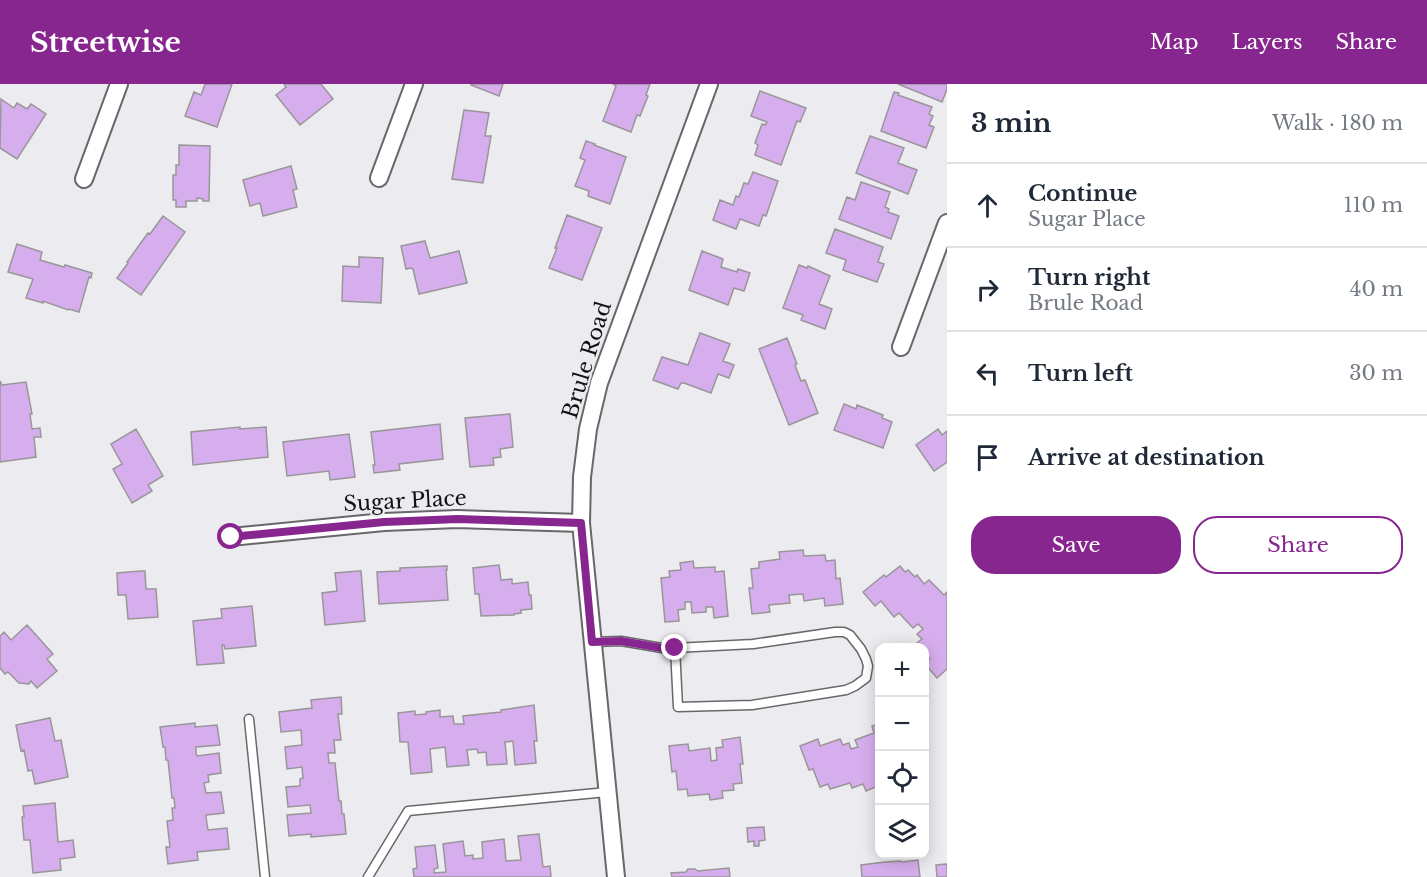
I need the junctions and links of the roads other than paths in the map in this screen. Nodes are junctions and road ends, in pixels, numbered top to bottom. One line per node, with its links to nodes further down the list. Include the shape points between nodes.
1 (119, 84): 5 (street)
2 (414, 84): 4 (street)
3 (709, 84): 8 (street, Brule Road, via 599,383 583,465)
4 (379, 178)
5 (84, 179)
6 (947, 223): 7 (street)
7 (901, 347)
8 (581, 523): 9 (street, Sugar Place, via 405,521); 10 (street, Brule Road)
9 (231, 537)
10 (592, 642): 11 (lane, via 621,641); 13 (street, Brule Road)
11 (675, 648): 11 (lane, via 753,645 844,632 861,649 868,672 862,682 846,690 752,705 678,707)
12 (249, 718): 14 (lane)
13 (607, 792): 15 (lane, via 408,812); 16 (street, Brule Road)
14 (265, 877)
15 (368, 877)
16 (616, 877)

